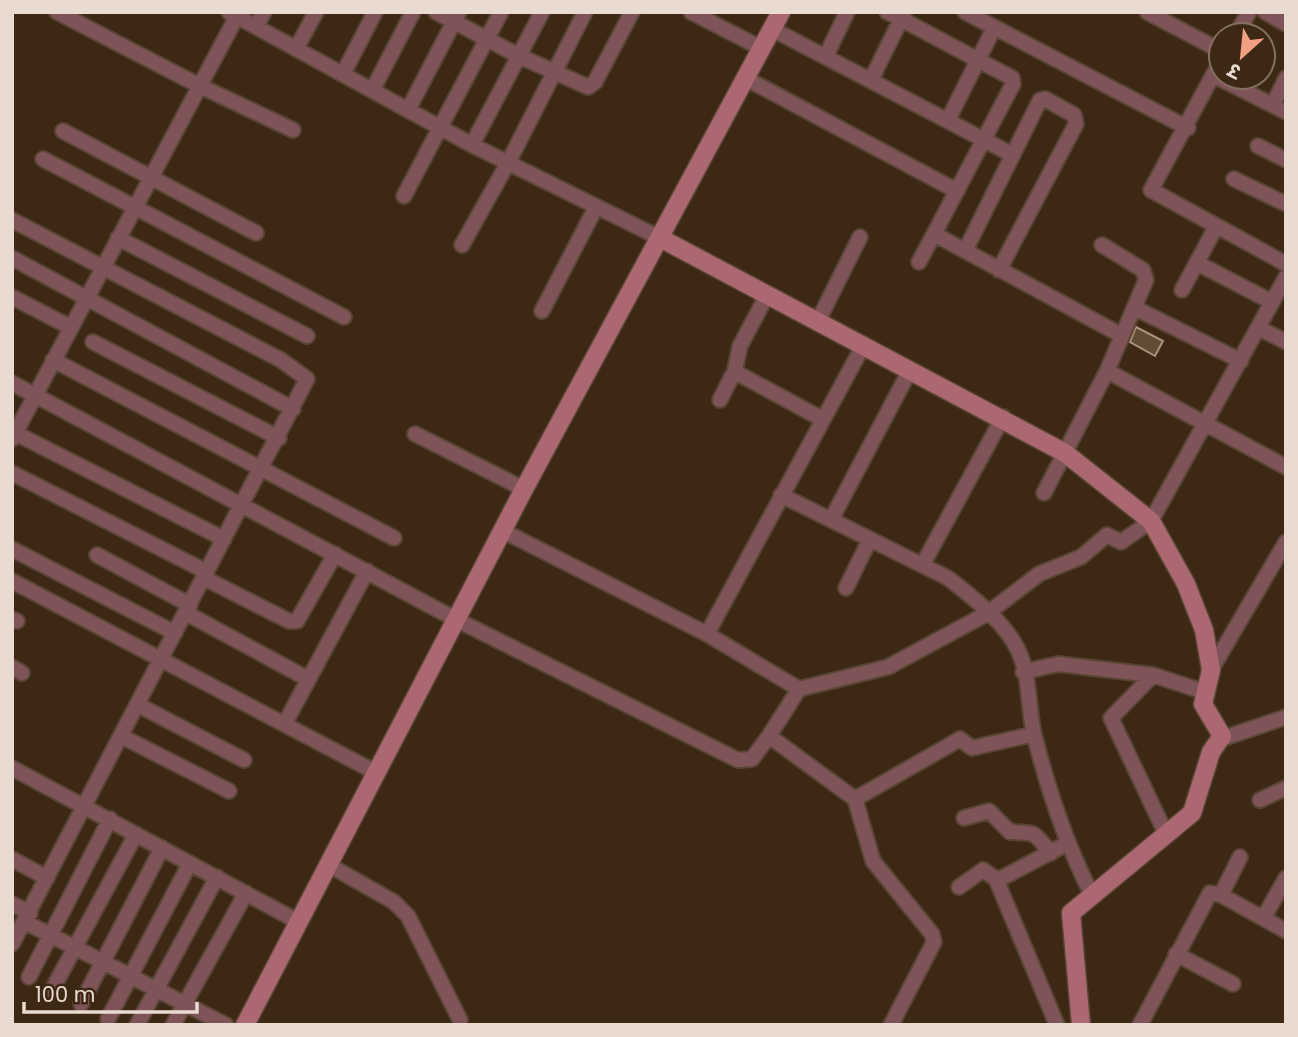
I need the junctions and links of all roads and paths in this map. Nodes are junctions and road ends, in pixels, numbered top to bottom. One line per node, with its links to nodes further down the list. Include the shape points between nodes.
1 (264, 12): 22 (street)
2 (316, 12): 28 (street)
3 (376, 12): 33 (street)
4 (413, 12): 38 (street)
5 (436, 12): 20 (street)
6 (501, 12): 25 (street)
7 (542, 12): 29 (street)
8 (585, 12): 32 (street)
9 (632, 12): 32 (street, via 592,86 583,87)
10 (691, 12): 27 (street)
11 (781, 12): 24 (street)
12 (848, 12): 30 (street)
13 (887, 12): 19 (street)
14 (965, 12): 23 (street)
15 (1147, 12): 26 (street)
16 (1265, 12): 21 (street)
17 (65, 14): 37 (street)
18 (233, 14): 22 (street); 37 (street)
19 (902, 15): 31 (street); 36 (street)
20 (456, 17): 25 (street); 41 (street)
21 (1286, 24)
22 (256, 27): 28 (street)
23 (994, 28): 31 (street); 45 (street)
24 (772, 29): 27 (street); 30 (street)
25 (487, 39): 29 (street); 44 (street)
26 (1207, 44)
27 (761, 48): 34 (street)
28 (296, 49): 33 (street)
29 (519, 56): 32 (street); 49 (street)
30 (826, 56): 36 (street)
31 (978, 60): 43 (street); 48 (street, via 1013,81)
32 (555, 72): 54 (street)
33 (344, 74): 38 (street)
34 (745, 78): 57 (street); 68 (street)
35 (1286, 78): 42 (street)
36 (871, 80): 43 (street)
37 (200, 86): 46 (street); 55 (street)
38 (373, 89): 41 (street)
39 (1207, 89): 45 (street)
40 (1251, 91): 42 (street)
41 (409, 108): 44 (street)
42 (1279, 109)
43 (948, 120): 48 (street)
44 (440, 127): 49 (street); 58 (street)
45 (1188, 128): 63 (street, via 1152,190)
46 (293, 130)
47 (63, 131): 55 (street)
48 (985, 139): 51 (street); 57 (street)
49 (472, 145): 54 (street)
50 (1258, 146): 53 (street)
51 (1013, 155): 71 (street); 77 (street, via 1042,99 1076,117)
52 (43, 159): 60 (street)
53 (1286, 160)
54 (508, 163): 61 (street); 69 (street)
55 (150, 178): 60 (street); 64 (street)
56 (1234, 179): 59 (street)
57 (957, 191): 65 (street)
58 (404, 196)
59 (1286, 204)
60 (134, 207): 67 (street); 86 (street)
61 (596, 207): 68 (street); 85 (street)
62 (12, 220): 76 (street)
63 (1216, 227): 74 (street); 75 (street)
64 (256, 233)
65 (934, 234): 71 (street); 73 (street)
66 (860, 237): 87 (street)
67 (117, 238): 76 (street); 91 (street)
68 (660, 238): 81 (street); 114 (street)
69 (462, 245)
70 (1102, 245): 84 (street, via 1146,275)
71 (965, 251): 77 (street)
72 (12, 258): 80 (street)
73 (919, 262)
74 (1197, 262): 79 (street); 83 (street)
75 (1286, 264)
76 (101, 268): 80 (street); 103 (street, via 303,373 307,384)
77 (999, 270): 90 (street)
78 (1286, 278): 83 (street)
79 (1182, 290)
80 (87, 295): 88 (street); 103 (street)
81 (767, 295): 87 (street); 99 (street, via 740,346)
82 (12, 298): 88 (street)
83 (1272, 302): 89 (street)
84 (1135, 308): 90 (street); 96 (street)
85 (542, 311)
86 (344, 317)
87 (818, 321): 94 (street)
88 (70, 327): 95 (street)
89 (1259, 328): 93 (street); 96 (street)
90 (1121, 335): 98 (street)
91 (307, 336)
92 (93, 342): 109 (street)
93 (1286, 342)
94 (863, 346): 97 (street); 105 (street)
95 (53, 360): 101 (street); 112 (street)
96 (1241, 360): 106 (street)
97 (911, 370): 104 (street); 118 (street)
98 (1107, 371): 106 (street); 110 (street)
99 (734, 374): 102 (street); 105 (street)
100 (12, 383): 101 (street)
101 (34, 396): 108 (street); 117 (street)
102 (720, 400)
103 (293, 409): 109 (street)
104 (1003, 417): 110 (street); 128 (street)
105 (822, 419): 116 (street)
106 (1206, 424): 111 (street); 119 (street)
107 (415, 434): 114 (street)
108 (14, 436): 123 (street)
109 (279, 438): 112 (street)
110 (1065, 453): 115 (street); 119 (street)
111 (1286, 467)
112 (261, 471): 117 (street); 121 (street)
113 (12, 473): 130 (street)
114 (524, 489): 120 (street)
115 (1044, 493)
116 (781, 495): 118 (street); 137 (street)
117 (244, 504): 123 (street); 126 (street)
118 (831, 520): 122 (street)
119 (1151, 521): 134 (street, via 1121,542 1107,535 1081,557 1039,574); 139 (street, via 1196,607)
120 (503, 531): 135 (street); 137 (street)
121 (394, 538)
122 (870, 538): 128 (street); 132 (street)
123 (224, 539): 130 (street)
124 (1286, 542): 139 (street)
125 (12, 550): 136 (street)
126 (335, 554): 129 (street); 130 (street, via 297,621 289,621)
127 (97, 555): 133 (street)
128 (923, 564): 134 (street, via 948,578)
129 (367, 571): 135 (street); 142 (street)
130 (205, 575): 133 (street)
131 (12, 582): 138 (street)
132 (846, 588)
133 (188, 609): 136 (street); 142 (street)
134 (988, 613): 140 (street, via 1018,649); 143 (street, via 888,667)
135 (457, 620): 150 (street, via 738,760 752,759); 154 (street)
136 (175, 633): 138 (street)
137 (707, 634): 143 (street)
138 (162, 659): 145 (street); 147 (street)
139 (1211, 670): 144 (street)
140 (1023, 671): 141 (street, via 1058,664); 148 (street)
141 (1153, 675): 144 (street); 163 (street, via 1111,718)
142 (309, 679): 147 (street)
143 (799, 689): 150 (street)
144 (1205, 692): 151 (street, via 1203,704 1222,732)
145 (138, 705): 149 (street); 152 (street)
146 (1286, 717): 151 (street)
147 (285, 723): 154 (street)
148 (1034, 734): 157 (street, via 972,748 960,739); 164 (street)
149 (121, 736): 156 (street); 159 (street)
150 (769, 736): 157 (street)
151 (1221, 739): 163 (street, via 1211,752 1192,813)
152 (244, 760)
153 (12, 768): 159 (street)
154 (377, 773): 170 (street)
155 (1286, 788): 158 (street)
156 (229, 791)
157 (855, 799): 202 (street, via 873,861 934,939)
158 (1260, 800)
159 (86, 807): 161 (street); 172 (street)
160 (964, 818): 166 (street, via 989,811 1007,831 1034,834)
161 (110, 819): 162 (street); 184 (street)
162 (136, 834): 165 (street); 186 (street)
163 (1166, 834): 177 (street)
164 (1066, 844): 166 (street); 177 (street)
165 (162, 848): 169 (street); 188 (street)
166 (1051, 853): 174 (street)
167 (1240, 857): 178 (street)
168 (12, 859): 172 (street)
169 (190, 863): 171 (street); 189 (street)
170 (329, 865): 182 (street); 197 (street, via 394,902 408,916)
171 (217, 877): 176 (street); 192 (street)
172 (47, 878): 180 (street)
173 (1286, 878): 181 (street)
174 (996, 879): 175 (street, via 983,870); 203 (street)
175 (959, 887)
176 (246, 893): 182 (street); 194 (street)
177 (1092, 895): 204 (street, via 1075,907 1070,920)
178 (1221, 895): 181 (street); 187 (street, via 1214,892 1206,897)
179 (12, 904): 180 (street)
180 (27, 917): 184 (street); 185 (street)
181 (1264, 917): 183 (street)
182 (299, 922): 201 (street)
183 (1286, 931)
184 (49, 934): 186 (street); 190 (street)
185 (12, 944)
186 (75, 948): 188 (street); 193 (street)
187 (1176, 954): 191 (street); 205 (street)
188 (103, 962): 189 (street); 195 (street)
189 (130, 976): 192 (street); 196 (street)
190 (29, 977)
191 (1233, 984)
192 (156, 989): 194 (street); 198 (street)
193 (52, 990)
194 (185, 1003): 199 (street); 200 (street)
195 (81, 1004)
196 (108, 1019)
197 (460, 1020)
198 (137, 1025)
199 (173, 1025)
200 (226, 1025)
201 (245, 1025)
202 (891, 1025)
203 (1057, 1025)
204 (1081, 1025)
205 (1140, 1025)

